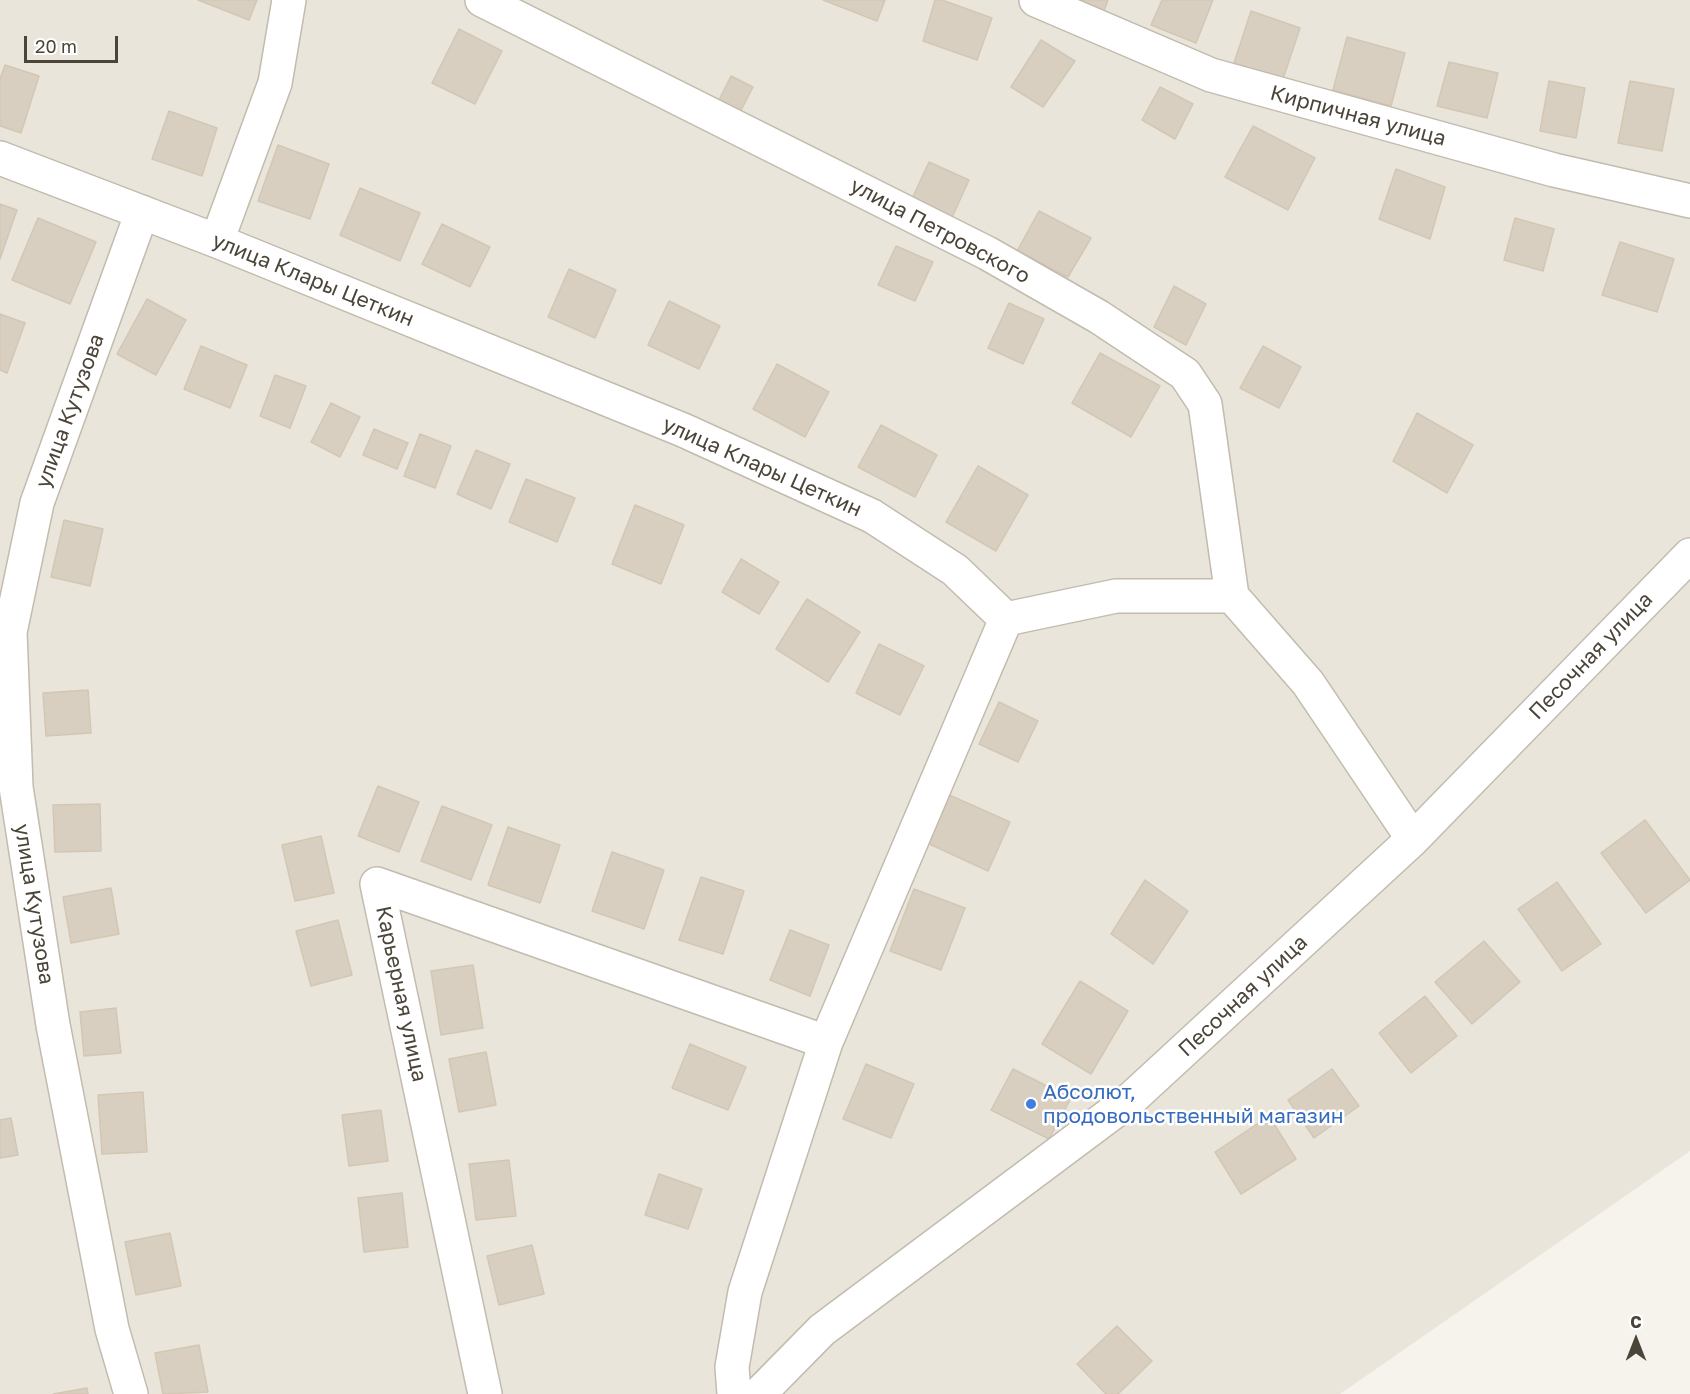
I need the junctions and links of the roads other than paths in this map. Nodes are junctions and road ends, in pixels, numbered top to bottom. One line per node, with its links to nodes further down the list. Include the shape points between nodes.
1 (289, 0): 7 (street, via 275,83)
2 (482, 0): 9 (street, улица Петровского, via 987,253 1099,317 1185,374 1205,404)
3 (1036, 0): 5 (street, Кирпичная улица, via 1211,75 1554,170)
4 (0, 158): 6 (street, улица Клары Цеткин)
5 (1690, 201)
6 (142, 212): 7 (street, улица Клары Цеткин); 13 (street, улица Кутузова, via 37,503 10,632 16,787 51,1013 112,1329)
7 (217, 242): 10 (street, улица Клары Цеткин, via 683,430 872,516 955,570)
8 (1690, 555): 11 (street, Песочная улица)
9 (1232, 596): 10 (street, via 1116,596); 11 (street, via 1308,683)
10 (1006, 619): 12 (street)
11 (1413, 838): 16 (street, Песочная улица, via 1131,1099 822,1330)
12 (826, 1042): 14 (street, Карьерная улица, via 377,884); 15 (street, via 745,1292 732,1367)
13 (130, 1394)
14 (485, 1394)
15 (734, 1394)
16 (759, 1394)

